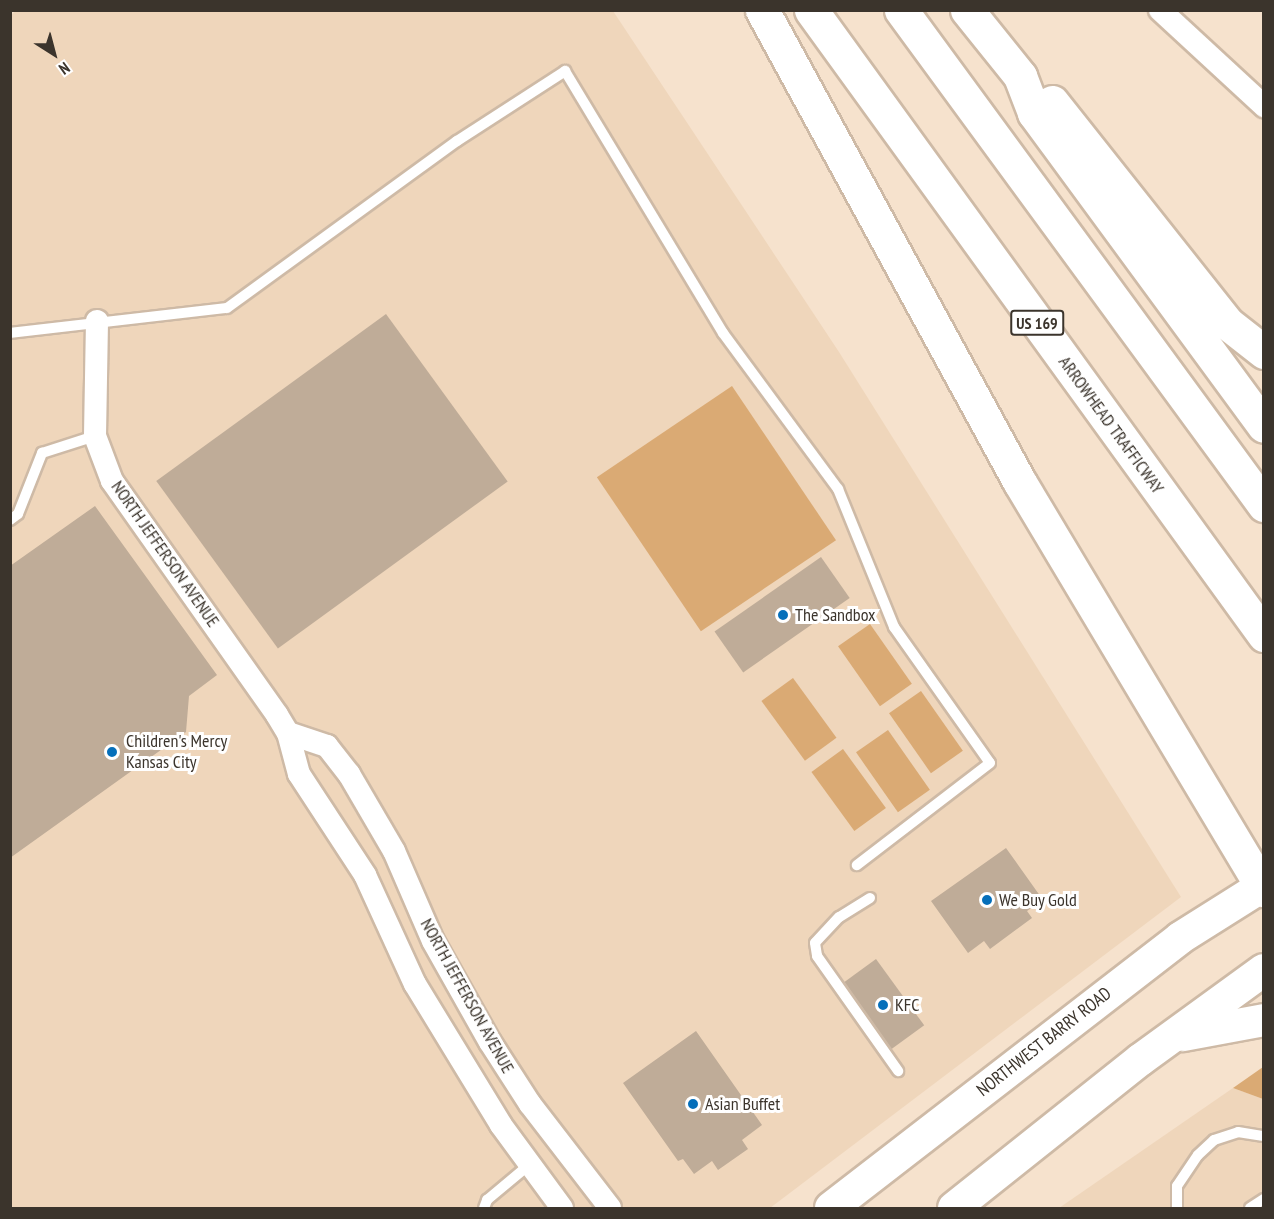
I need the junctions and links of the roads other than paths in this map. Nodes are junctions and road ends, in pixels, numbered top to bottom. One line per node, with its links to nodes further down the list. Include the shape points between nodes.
1 (762, 10): 18 (highway, via 1019,481)
2 (811, 10): 15 (highway, ARROWHEAD TRAFFICWAY / US 169)
3 (901, 10): 13 (highway)
4 (967, 10): 6 (highway)
5 (1160, 10): 7 (street)
6 (1020, 76): 10 (highway, via 1052,101 1227,323); 11 (highway, via 1034,113)
7 (1263, 106)
8 (97, 321): 9 (lane); 12 (street, NORTH JEFFERSON AVENUE); 17 (lane, via 227,308 457,141 565,71 723,333 838,489 894,627 990,763)
9 (10, 333)
10 (1263, 352)
11 (1263, 426)
12 (95, 436): 14 (lane, via 42,453 18,514); 16 (street, NORTH JEFFERSON AVENUE, via 112,481)
13 (1263, 505)
14 (10, 520)
15 (1263, 634)
16 (288, 732): 25 (street, NORTH JEFFERSON AVENUE, via 299,774 365,875 415,984 501,1125); 29 (street, NORTH JEFFERSON AVENUE, via 327,746 349,774 394,851 433,941 490,1042 530,1104)
17 (857, 866)
18 (1263, 887): 30 (main road, NORTHWEST BARRY ROAD, via 1170,945)
19 (870, 898): 23 (lane, via 839,917 815,944 817,956)
20 (1263, 970): 22 (main road)
21 (1263, 1020): 22 (main road)
22 (1170, 1038): 31 (main road)
23 (898, 1071)
24 (1263, 1136): 32 (lane, via 1238,1132 1214,1140 1198,1155 1177,1186)
25 (531, 1164): 27 (lane, via 487,1200); 28 (street, NORTH JEFFERSON AVENUE)
26 (1263, 1198): 33 (lane)
27 (484, 1209)
28 (562, 1209)
29 (610, 1209)
30 (831, 1209)
31 (954, 1209)
32 (1177, 1209)
33 (1250, 1209)

